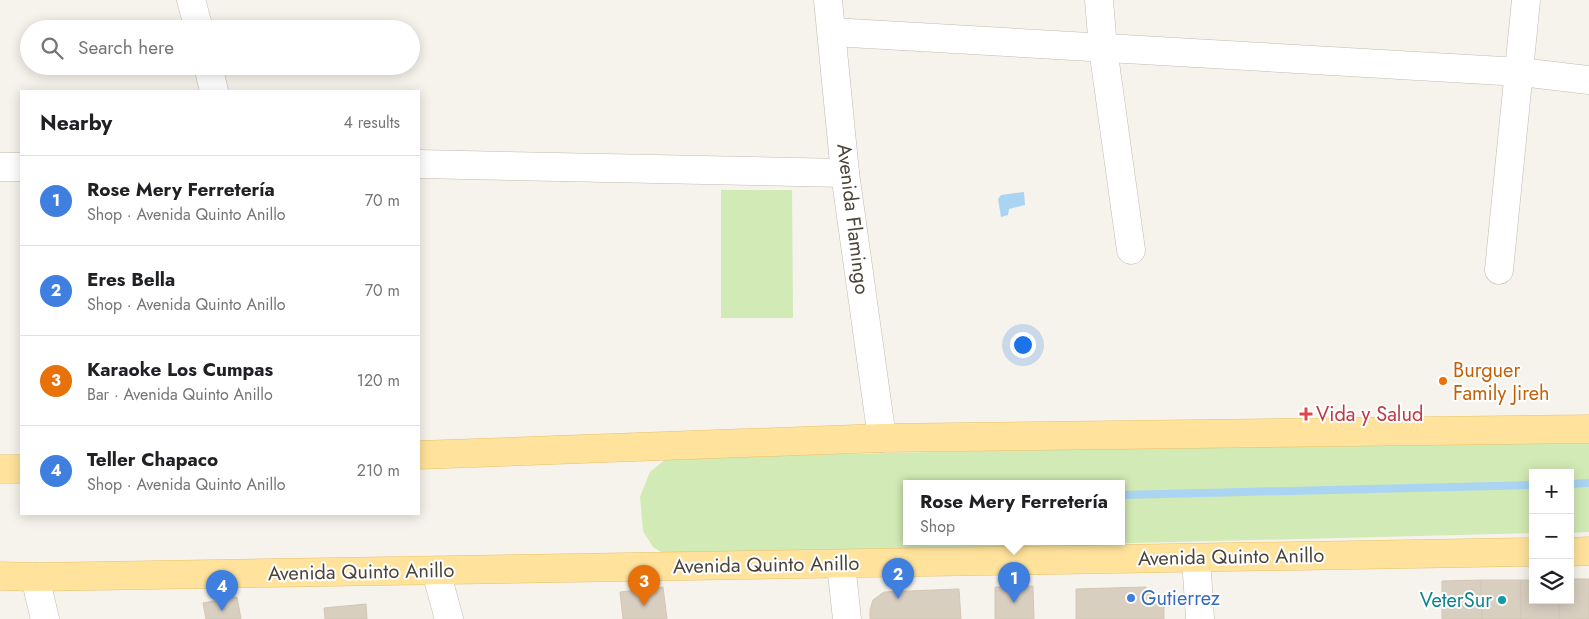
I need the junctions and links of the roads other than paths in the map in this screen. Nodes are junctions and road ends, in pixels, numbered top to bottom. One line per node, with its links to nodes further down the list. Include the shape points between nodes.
1 (191, 0): 5 (street)
2 (828, 0): 6 (street, Avenida Flamingo)
3 (1099, 0): 7 (street)
4 (1526, 0): 8 (street)
5 (196, 20)
6 (832, 32): 7 (street); 15 (street, Avenida Flamingo)
7 (1103, 48): 8 (street); 16 (street)
8 (1520, 72): 10 (street); 17 (street)
9 (210, 75): 11 (street)
10 (1589, 80)
11 (214, 90)
12 (420, 164): 15 (street)
13 (0, 167): 14 (street)
14 (20, 167)
15 (845, 173): 19 (street, Avenida Flamingo)
16 (1131, 250)
17 (1499, 270)
18 (1589, 429): 19 (main road)
19 (882, 438): 20 (main road)
20 (420, 455)
21 (20, 468): 22 (main road)
22 (0, 469)
23 (1589, 551): 25 (main road)
24 (1529, 552): 26 (main road, Avenida Quinto Anillo)
25 (1574, 552)
26 (1196, 558): 27 (main road, Avenida Quinto Anillo); 34 (street)
27 (841, 564): 28 (main road, Avenida Quinto Anillo); 33 (street)
28 (436, 571): 30 (main road, Avenida Quinto Anillo); 32 (street)
29 (0, 576): 30 (main road, Avenida Quinto Anillo)
30 (34, 578): 31 (street)
31 (45, 619)
32 (449, 619)
33 (847, 619)
34 (1200, 619)

